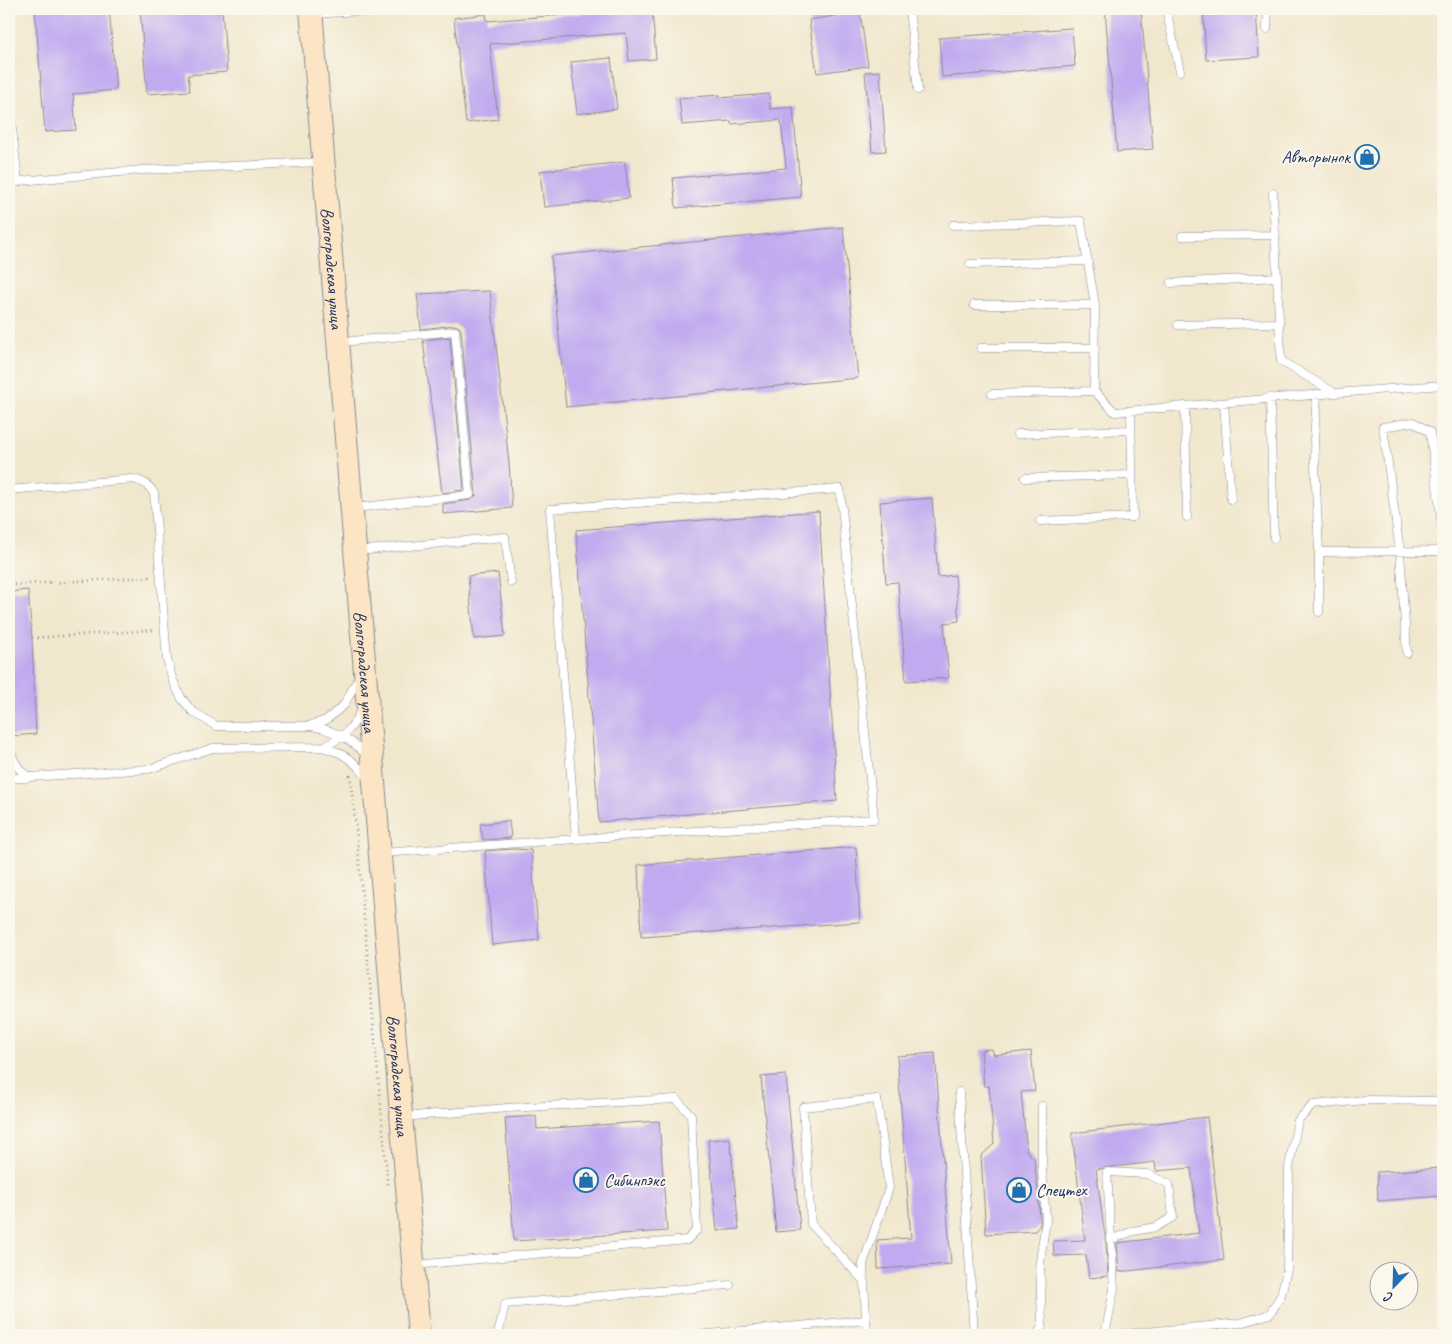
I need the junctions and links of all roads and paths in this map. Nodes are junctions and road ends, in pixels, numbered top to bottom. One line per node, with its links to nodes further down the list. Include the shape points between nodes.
1 (386, 9): 5 (lane)
2 (910, 9): 8 (lane)
3 (1166, 9): 7 (lane)
4 (1268, 9): 6 (lane)
5 (311, 11): 10 (main road, Волгоградская улица)
6 (1268, 29)
7 (1180, 71)
8 (918, 90)
9 (9, 123): 12 (lane)
10 (324, 162): 12 (lane, via 142,170); 25 (main road, Волгоградская улица)
11 (9, 182): 12 (lane)
12 (18, 182)
13 (1274, 193): 15 (lane)
14 (953, 225): 17 (lane, via 1081,221)
15 (1276, 235): 16 (lane); 19 (lane)
16 (1182, 236)
17 (1088, 261): 18 (lane); 22 (lane)
18 (970, 264)
19 (1277, 277): 20 (lane); 23 (lane)
20 (1171, 283)
21 (974, 305): 22 (lane)
22 (1095, 305): 27 (lane)
23 (1279, 323): 24 (lane); 30 (lane, via 1281,361)
24 (1178, 325)
25 (338, 342): 43 (main road, Волгоградская улица); 43 (lane, via 455,331 470,495)
26 (981, 348): 27 (lane)
27 (1094, 348): 29 (lane)
28 (1443, 385): 30 (lane)
29 (1094, 390): 31 (lane); 36 (lane, via 1115,412)
30 (1335, 393): 32 (lane)
31 (992, 394)
32 (1317, 394): 33 (lane); 49 (lane, via 1314,440)
33 (1270, 398): 34 (lane); 47 (lane)
34 (1224, 403): 35 (lane); 42 (lane)
35 (1185, 406): 36 (lane); 44 (lane)
36 (1131, 411): 37 (lane)
37 (1131, 430): 38 (lane); 39 (lane)
38 (1017, 434)
39 (1132, 475): 40 (lane); 45 (lane, via 1133,517)
40 (1025, 478)
41 (9, 490): 52 (lane, via 132,479 143,481 154,493)
42 (1232, 499)
43 (352, 508): 48 (main road, Волгоградская улица)
44 (1187, 517)
45 (1040, 522)
46 (1443, 533): 50 (lane, via 1430,432 1412,422 1383,427)
47 (1274, 538)
48 (355, 551): 53 (lane, via 505,537); 59 (main road, Волгоградская улица)
49 (1319, 552): 50 (lane); 55 (lane)
50 (1400, 552): 51 (lane); 58 (lane)
51 (1443, 552)
52 (160, 576): 54 (path); 56 (lane)
53 (511, 582)
54 (9, 585)
55 (1319, 612)
56 (164, 630): 57 (path); 61 (lane, via 166,660 173,681 182,700 201,717 216,726)
57 (32, 638)
58 (1407, 653)
59 (364, 660): 60 (main road, Волгоградская улица); 61 (lane, via 359,678 344,705 326,720)
60 (366, 685): 62 (lane, via 357,720); 65 (main road, Волгоградская улица)
61 (309, 726): 62 (lane, via 328,730)
62 (342, 738): 64 (lane); 65 (lane, via 354,744)
63 (9, 747): 67 (lane, via 22,774)
64 (322, 747): 67 (lane, via 213,748 149,769); 69 (lane, via 340,753 361,770)
65 (372, 762): 69 (main road, Волгоградская улица)
66 (344, 770): 76 (path, via 351,776)
67 (30, 777): 68 (lane)
68 (9, 778)
69 (375, 796): 71 (main road, Волгоградская улица)
70 (576, 839): 70 (lane, via 550,509 840,489 874,819); 71 (lane)
71 (380, 853): 75 (main road, Волгоградская улица)
72 (959, 1092): 87 (lane)
73 (1443, 1101): 82 (lane, via 1365,1100 1313,1105 1298,1120 1289,1167 1287,1269 1281,1295 1270,1314)
74 (1042, 1106): 88 (lane, via 1046,1220 1040,1261 1042,1325)
75 (401, 1117): 78 (main road, Волгоградская улица); 78 (lane, via 676,1099 691,1115 697,1230 687,1240)
76 (388, 1196)
77 (1110, 1240): 77 (lane, via 1107,1172 1147,1174 1169,1184 1173,1217 1156,1227); 89 (lane, via 1114,1289)
78 (413, 1265): 83 (main road, Волгоградская улица)
79 (864, 1281): 79 (lane, via 863,1264 889,1188 877,1099 803,1107 811,1224); 81 (lane)
80 (730, 1285): 84 (lane, via 506,1304)
81 (866, 1320): 85 (lane); 86 (lane)
82 (1183, 1333): 90 (lane)
83 (419, 1335)
84 (498, 1335)
85 (697, 1335)
86 (867, 1335)
87 (974, 1335)
88 (1038, 1335)
89 (1105, 1335)
90 (1116, 1335)

